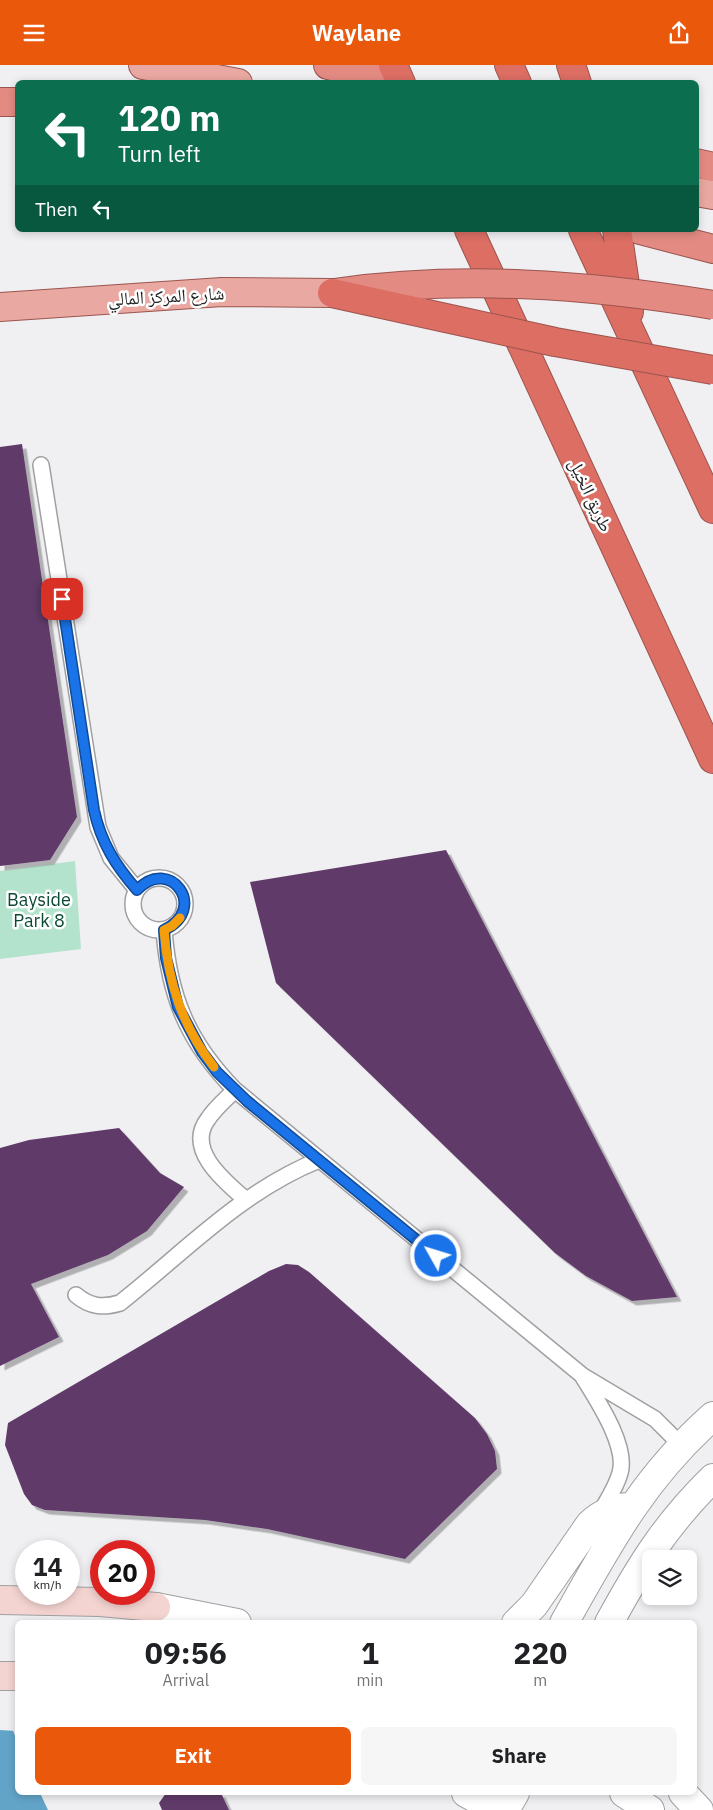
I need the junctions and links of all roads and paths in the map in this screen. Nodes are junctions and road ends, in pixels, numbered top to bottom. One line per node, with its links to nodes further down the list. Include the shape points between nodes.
1 (143, 65): 6 (main road)
2 (328, 65): 7 (highway)
3 (393, 65): 8 (highway)
4 (509, 65): 9 (highway)
5 (571, 65): 10 (highway)
6 (222, 80)
7 (388, 80)
8 (399, 80)
9 (516, 80)
10 (576, 80)
11 (0, 102): 12 (highway)
12 (15, 102)
13 (699, 164): 14 (highway)
14 (713, 167)
15 (699, 192): 16 (main road)
16 (713, 195)
17 (470, 232): 29 (highway, طريق الخيل)
18 (584, 232): 25 (highway)
19 (617, 232): 25 (highway)
20 (648, 232): 21 (highway)
21 (713, 249)
22 (332, 293): 23 (highway, bridge, via 418,283 525,284 596,289); 24 (main road, شارع المركز المالي, via 222,291); 26 (highway, bridge, via 555,342)
23 (713, 305)
24 (0, 307)
25 (632, 338): 28 (highway)
26 (713, 370)
27 (41, 465): 30 (lane, via 98,827 111,858)
28 (711, 501)
29 (713, 759)
30 (137, 890): 31 (lane, via 132,904 137,918 148,928); 31 (lane, via 152,879 170,881 178,886 183,894 184,912 179,920)
31 (164, 930): 32 (lane, via 166,958 178,1007 202,1052)
32 (235, 1090): 33 (lane); 34 (lane, via 207,1119 200,1141 212,1166)
33 (319, 1159): 34 (lane, via 280,1177); 36 (lane)
34 (245, 1199): 35 (lane, via 120,1303 109,1307 97,1306)
35 (76, 1295)
36 (583, 1376): 38 (lane, via 655,1419 673,1437); 41 (lane, via 601,1406 620,1452 619,1476)
37 (713, 1416): 38 (street)
38 (678, 1449): 40 (street)
39 (713, 1478): 44 (street, via 655,1543)
40 (631, 1507): 41 (street, via 614,1508); 47 (street)
41 (599, 1516): 46 (street, via 582,1534 534,1605)
42 (0, 1600): 43 (main road)
43 (156, 1607): 45 (street)
44 (617, 1615)
45 (222, 1620)
46 (519, 1620)
47 (566, 1620)
48 (0, 1676): 49 (main road)
49 (15, 1676)
50 (471, 1795): 54 (street)
51 (513, 1795): 55 (street)
52 (627, 1795): 56 (street)
53 (685, 1795): 57 (street)
54 (497, 1810)
55 (505, 1810)
56 (650, 1810)
57 (699, 1810)

